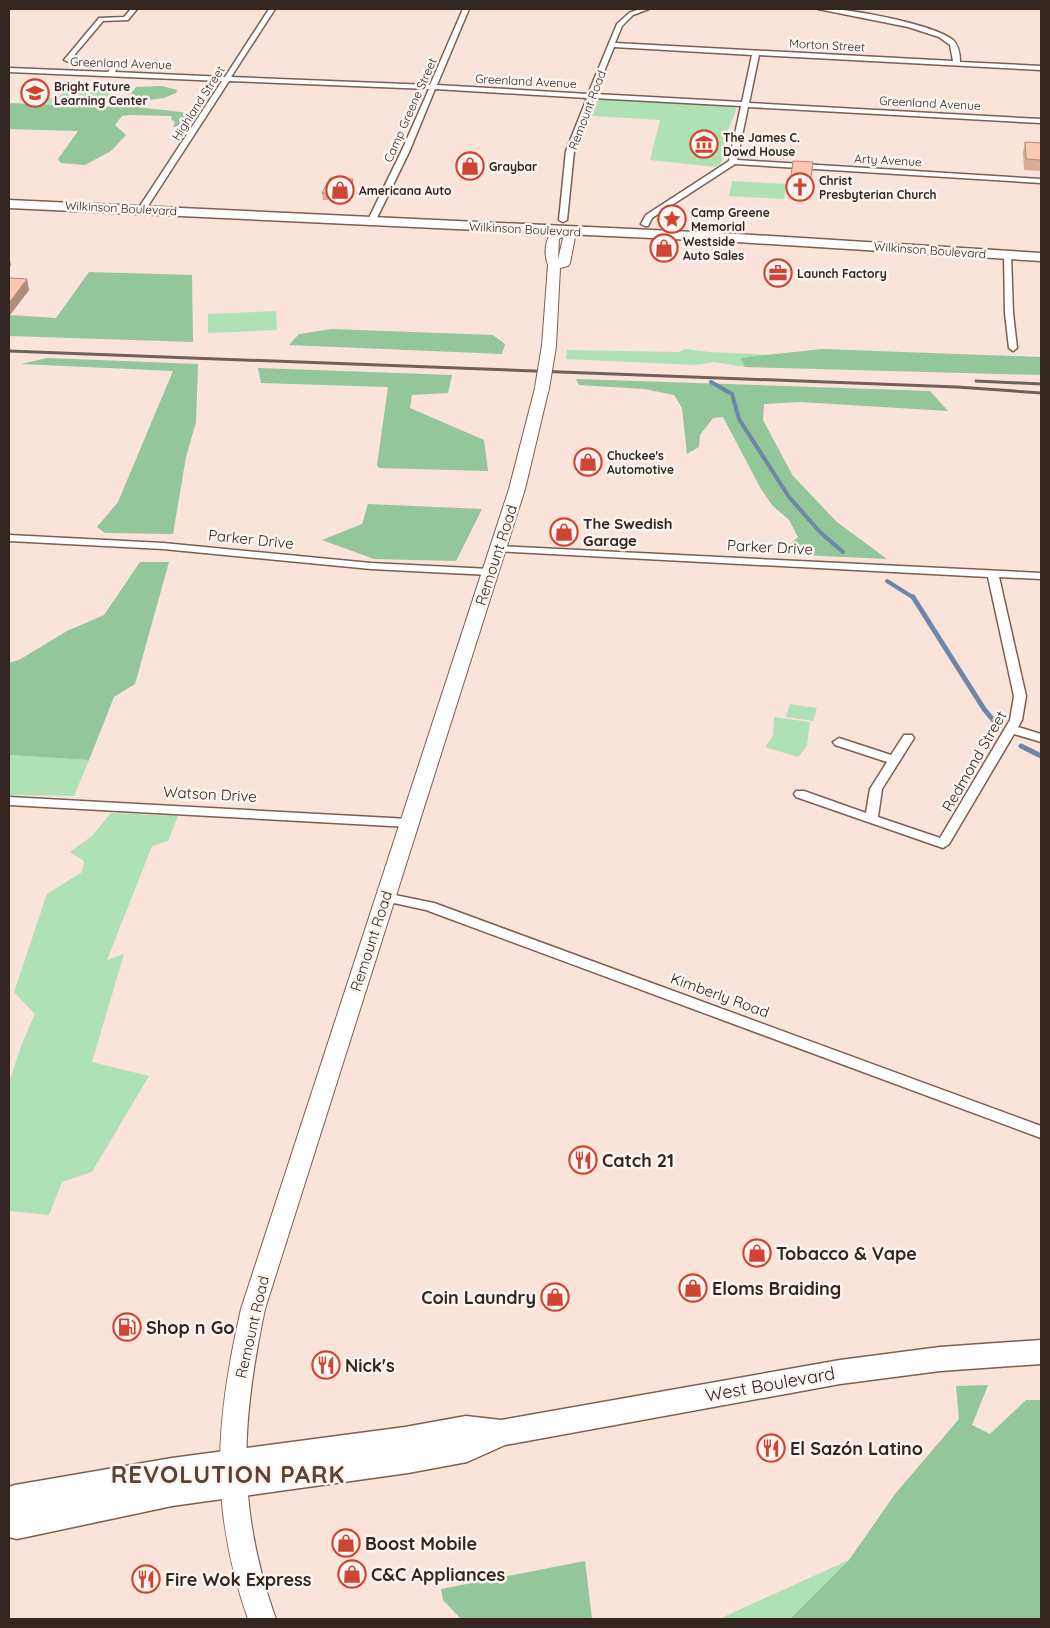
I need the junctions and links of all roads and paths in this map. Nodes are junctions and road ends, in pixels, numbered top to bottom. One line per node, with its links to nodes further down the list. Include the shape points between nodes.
1 (134, 9): 11 (street, via 126,20 101,19 67,60 117,64)
2 (272, 9): 12 (street, Highland Street)
3 (466, 9): 13 (street, Camp Greene Street)
4 (646, 9): 6 (street, Remount Road, via 622,20)
5 (820, 9): 8 (street, via 938,34 952,42)
6 (612, 45): 7 (street, Morton Street); 14 (street, Remount Road)
7 (756, 53): 8 (street, Morton Street); 15 (street)
8 (957, 63): 9 (street, Morton Street)
9 (1041, 68)
10 (9, 70): 11 (street, Greenland Avenue)
11 (110, 74): 12 (street, Greenland Avenue)
12 (228, 78): 13 (street, Greenland Avenue); 21 (street, Highland Street)
13 (434, 87): 14 (street, Greenland Avenue); 22 (street, Camp Greene Street)
14 (591, 95): 15 (street, Greenland Avenue); 24 (street, Remount Road, via 570,151)
15 (747, 104): 16 (street, Greenland Avenue); 17 (street)
16 (1041, 121)
17 (733, 162): 18 (street, Arty Avenue); 23 (street, via 649,217)
18 (1041, 181)
19 (9, 196): 21 (main road, Wilkinson Boulevard)
20 (9, 204): 21 (main road, Wilkinson Boulevard)
21 (144, 206): 22 (main road, Wilkinson Boulevard)
22 (374, 216): 24 (main road, Wilkinson Boulevard)
23 (645, 224): 24 (main road, Wilkinson Boulevard); 25 (main road, Wilkinson Boulevard)
24 (562, 225): 26 (main road, Wilkinson Boulevard); 30 (main road, Remount Road, bridge, via 553,238 550,257 554,265 549,346 542,388 518,489)
25 (1041, 248)
26 (1007, 255): 27 (main road, Wilkinson Boulevard); 28 (street)
27 (1041, 257)
28 (1013, 348)
29 (9, 538): 31 (street, Parker Drive, via 251,552 371,566)
30 (498, 549): 31 (main road, Remount Road); 32 (street, Parker Drive)
31 (490, 572): 42 (main road, Remount Road)
32 (993, 573): 33 (street, Parker Drive); 34 (street, Redmond Street, via 1020,696 1019,712)
33 (1041, 576)
34 (1011, 729): 36 (street); 41 (street, Redmond Street, via 943,844)
35 (908, 738): 38 (street)
36 (1041, 738)
37 (839, 742): 38 (street)
38 (894, 760): 41 (street, via 876,789)
39 (800, 794): 41 (street)
40 (9, 801): 42 (street, Watson Drive)
41 (871, 819)
42 (409, 823): 43 (main road, Remount Road)
43 (385, 897): 44 (street, Kimberly Road, via 429,906); 46 (main road, Remount Road, via 253,1309 236,1397 232,1431)
44 (1041, 1132)
45 (1041, 1352): 46 (main road, West Boulevard, via 849,1371 501,1433 467,1449 408,1460)
46 (233, 1473): 47 (main road, West Boulevard, via 15,1498); 48 (main road, West Boulevard, via 172,1493 17,1525); 49 (main road, Remount Road, via 243,1552)
47 (9, 1503)
48 (9, 1523)
49 (262, 1619)

